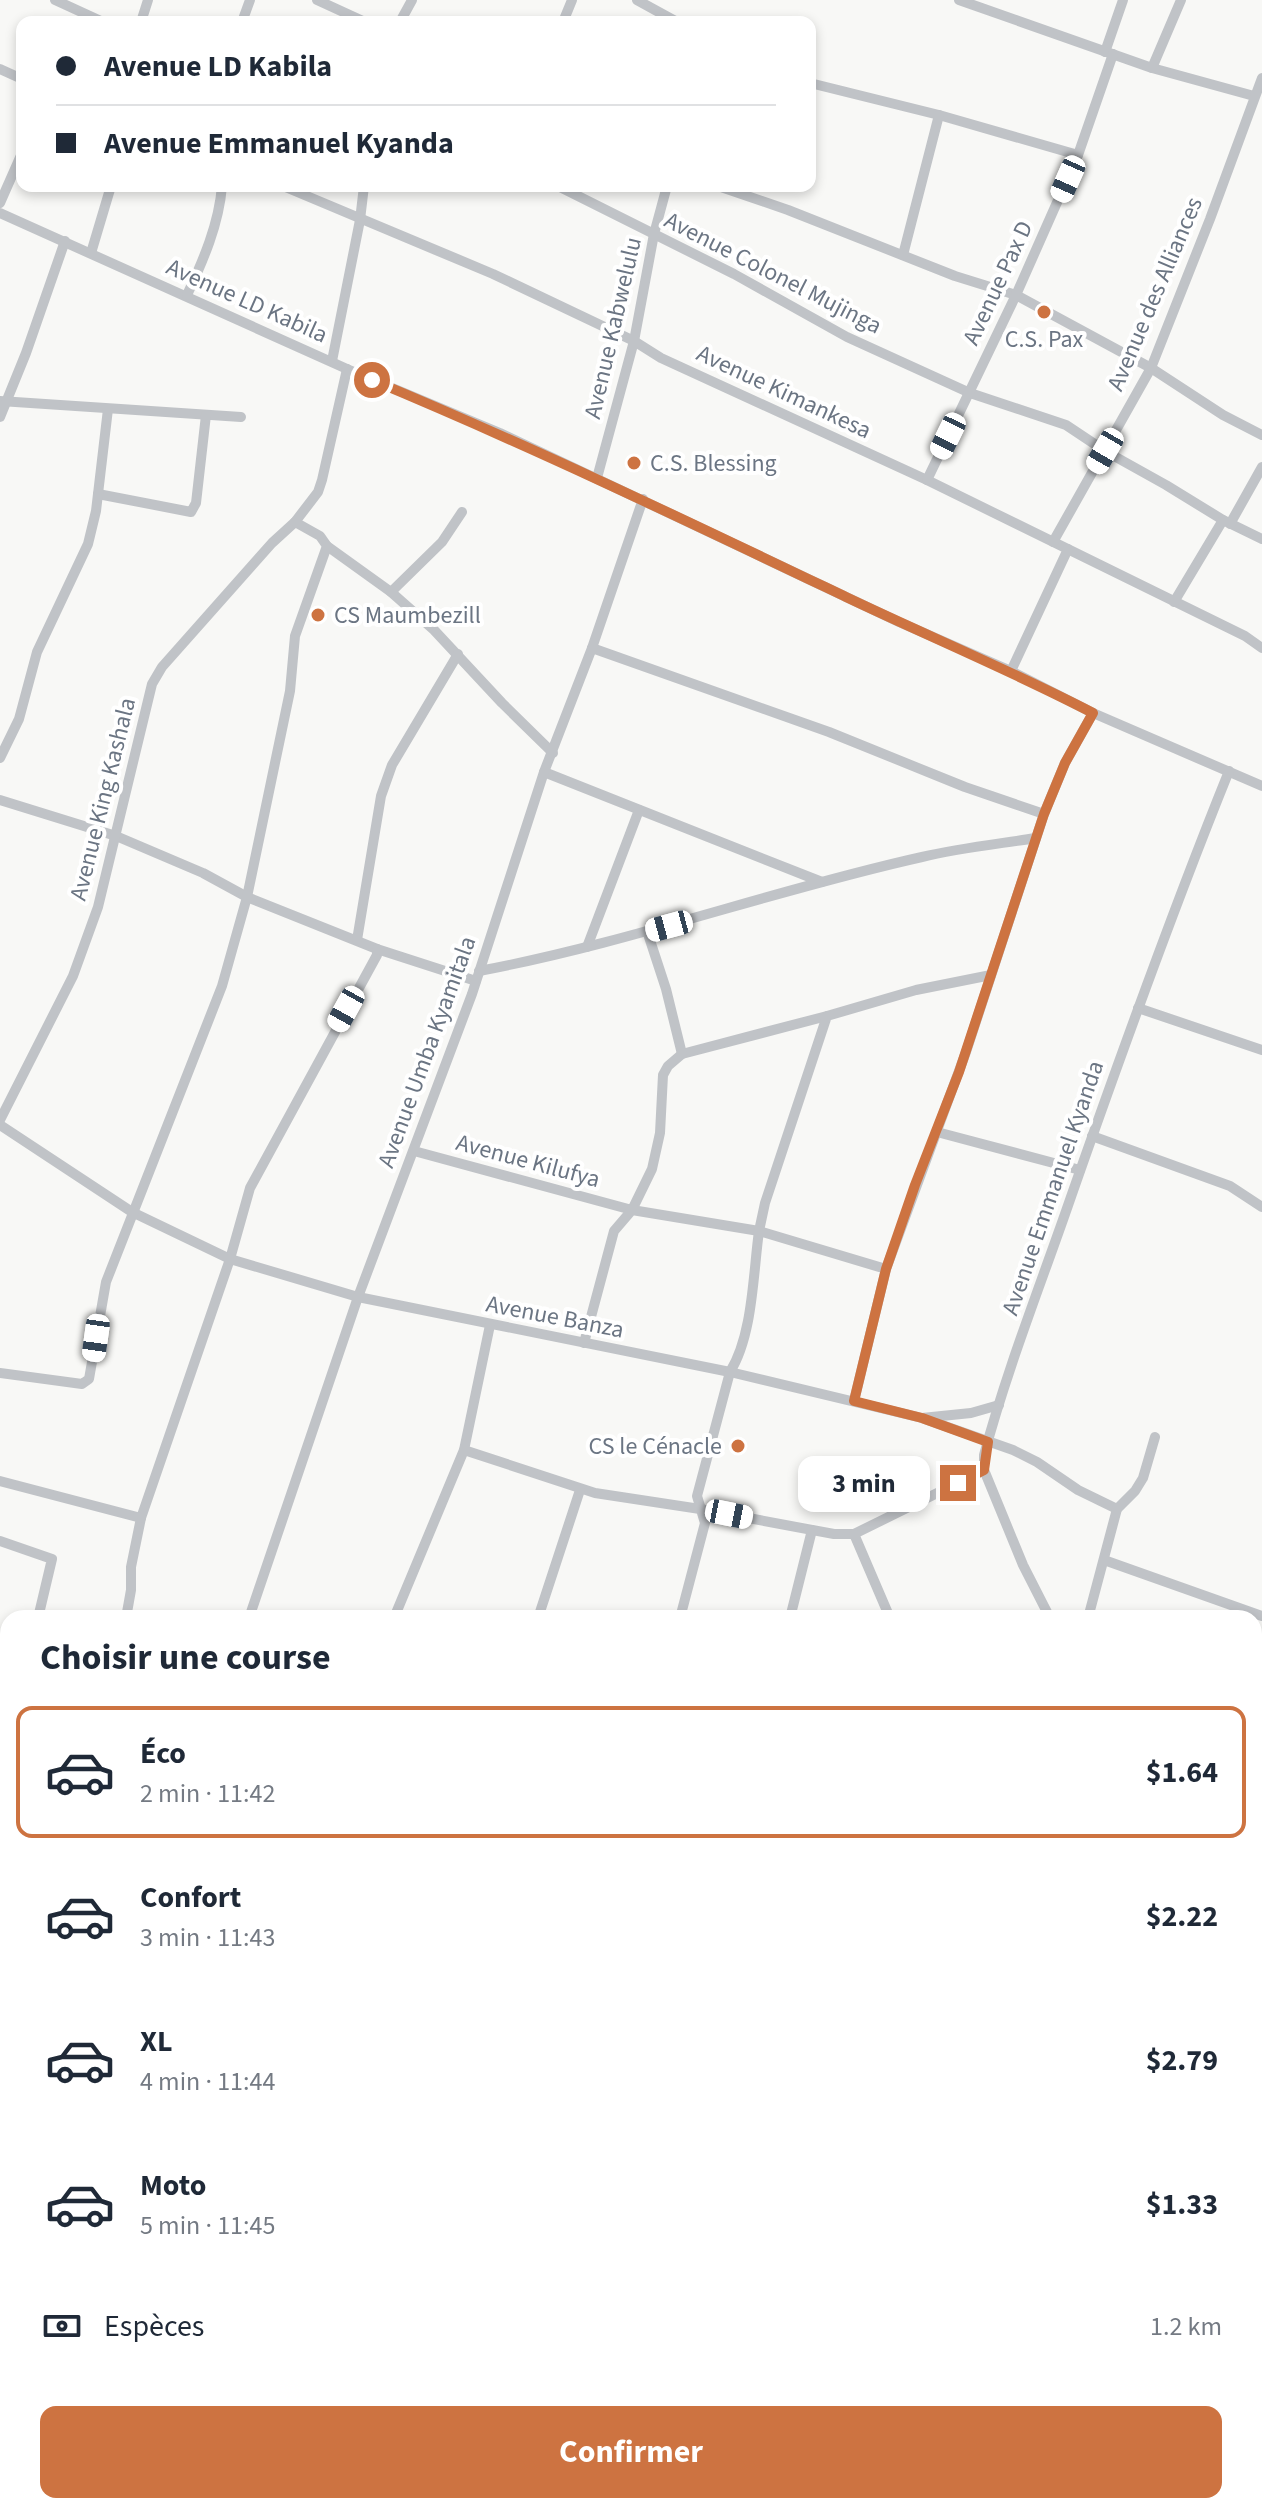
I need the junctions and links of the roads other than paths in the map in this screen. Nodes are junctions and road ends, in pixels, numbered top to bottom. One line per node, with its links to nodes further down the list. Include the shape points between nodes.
1 (55, 0): 7 (street)
2 (317, 0): 8 (street)
3 (959, 0): 10 (street)
4 (1123, 0): 10 (street, Avenue Pax D)
5 (1181, 0): 11 (street)
6 (641, 1): 9 (street)
7 (90, 16)
8 (352, 16)
9 (667, 16)
10 (1109, 53): 11 (street); 15 (street, Avenue Pax D)
11 (1152, 68): 13 (street)
12 (816, 84): 14 (street)
13 (1259, 86): 35 (street, Avenue des Alliances)
14 (939, 115): 15 (street); 30 (street)
15 (1078, 155): 32 (street, Avenue Pax D)
16 (16, 167): 24 (street)
17 (109, 192): 29 (street)
18 (221, 192): 31 (street, via 202,264)
19 (297, 192): 26 (street, Avenue Kimankesa)
20 (363, 192): 26 (street)
21 (570, 192): 27 (street, Avenue Colonel Mujinga)
22 (665, 192): 27 (street, Avenue Kabwelulu)
23 (736, 192): 30 (street)
24 (0, 203)
25 (0, 213): 28 (street, Avenue LD Kabila)
26 (360, 220): 33 (street, Avenue Kimankesa, via 493,274); 34 (street)
27 (654, 234): 33 (street, Avenue Kabwelulu); 37 (street, Avenue Colonel Mujinga, via 847,337)
28 (65, 241): 29 (street, Avenue LD Kabila); 38 (street)
29 (91, 253): 31 (street, Avenue LD Kabila)
30 (903, 255): 32 (street)
31 (187, 295): 34 (street, Avenue LD Kabila)
32 (1016, 295): 35 (street); 37 (street, Avenue Pax D)
33 (634, 341): 46 (street, Avenue Kabwelulu); 47 (street, Avenue Kimankesa)
34 (332, 361): 36 (street, Avenue LD Kabila)
35 (1151, 368): 43 (street); 44 (street, Avenue des Alliances)
36 (347, 369): 46 (street, Avenue LD Kabila); 51 (street, Avenue King Kashala, via 318,492)
37 (970, 393): 44 (street, Avenue Colonel Mujinga, via 1058,421); 47 (street, Avenue Pax D)
38 (3, 401): 39 (street); 41 (street)
39 (108, 409): 40 (street); 48 (street)
40 (206, 415): 42 (street); 48 (street, via 191,512)
41 (0, 417)
42 (241, 417)
43 (1262, 435)
44 (1105, 451): 52 (street, Avenue Colonel Mujinga); 54 (street, Avenue des Alliances)
45 (1262, 467): 52 (street)
46 (597, 478): 49 (street, Avenue LD Kabila)
47 (927, 480): 54 (street, Avenue Kimankesa)
48 (98, 494): 65 (street, via 88,544 37,652 19,719)
49 (643, 499): 59 (street, Avenue Umba Kyamitala); 62 (street, Avenue LD Kabila)
50 (462, 512): 57 (street, via 442,542)
51 (295, 522): 55 (street); 72 (street, Avenue King Kashala, via 152,684)
52 (1226, 522): 53 (street, Avenue Colonel Mujinga); 58 (street)
53 (1262, 539)
54 (1053, 542): 56 (street, Avenue Kimankesa)
55 (327, 546): 57 (street); 75 (street, via 295,636 290,691)
56 (1068, 549): 58 (street, Avenue Kimankesa); 62 (street)
57 (391, 592): 61 (street)
58 (1174, 602): 60 (street, Avenue Kimankesa)
59 (592, 648): 64 (street, Avenue Umba Kyamitala); 71 (street)
60 (1262, 648)
61 (458, 654): 64 (street); 77 (street, via 392,765 381,796)
62 (1011, 671): 63 (street, Avenue LD Kabila)
63 (1093, 713): 66 (street, Avenue LD Kabila); 71 (street)
64 (553, 753): 67 (street, Avenue Umba Kyamitala)
65 (0, 758)
66 (1229, 771): 68 (street, Avenue LD Kabila); 82 (street, Avenue Emmanuel Kyanda)
67 (544, 772): 70 (street); 81 (street, Avenue Umba Kyamitala)
68 (1259, 781)
69 (0, 800): 72 (street)
70 (639, 810): 74 (street); 78 (street)
71 (1044, 814): 73 (street)
72 (116, 836): 75 (street); 86 (street, Avenue King Kashala, via 73,976)
73 (1036, 838): 74 (street, via 932,854); 80 (street)
74 (822, 882): 76 (street)
75 (247, 897): 77 (street); 93 (street, via 222,986)
76 (647, 931): 78 (street); 85 (street)
77 (357, 940): 79 (street)
78 (587, 947): 81 (street)
79 (377, 949): 81 (street); 95 (street, via 250,1188)
80 (991, 975): 83 (street); 87 (street)
81 (478, 976): 89 (street, Avenue Umba Kyamitala)
82 (1138, 1008): 84 (street); 88 (street, Avenue Emmanuel Kyanda)
83 (827, 1016): 85 (street); 94 (street)
84 (1262, 1050)
85 (682, 1054): 92 (street, via 663,1075 652,1169)
86 (0, 1123): 93 (street, Avenue Banza)
87 (937, 1132): 90 (street); 96 (street)
88 (1092, 1136): 90 (street, Avenue Emmanuel Kyanda); 91 (street, via 1230,1186)
89 (414, 1151): 92 (street, Avenue Kilufya); 97 (street, Avenue Umba Kyamitala)
90 (1080, 1170): 103 (street, Avenue Emmanuel Kyanda)
91 (1262, 1207)
92 (632, 1210): 94 (street, Avenue Kilufya); 99 (street, via 614,1231)
93 (132, 1212): 95 (street, Avenue Banza); 101 (street, via 106,1282 87,1382)
94 (759, 1231): 96 (street, Avenue Kilufya); 100 (street, via 744,1337)
95 (230, 1259): 97 (street, Avenue Banza); 113 (street)
96 (886, 1269): 102 (street)
97 (358, 1297): 98 (street, Avenue Banza); 120 (street, Avenue Umba Kyamitala)
98 (490, 1325): 99 (street, Avenue Banza); 107 (street)
99 (584, 1343): 100 (street, Avenue Banza)
100 (730, 1372): 102 (street, Avenue Banza); 111 (street, via 697,1496)
101 (0, 1373)
102 (854, 1401): 104 (street, Avenue Banza)
103 (999, 1405): 104 (street); 106 (street, Avenue Emmanuel Kyanda)
104 (922, 1418): 106 (street, Avenue Banza)
105 (1155, 1437): 112 (street, via 1143,1478)
106 (988, 1442): 108 (street, Avenue Emmanuel Kyanda); 112 (street, Avenue Banza, via 1037,1462)
107 (464, 1450): 110 (street); 121 (street)
108 (984, 1470): 115 (street); 126 (street)
109 (0, 1481): 113 (street)
110 (580, 1490): 111 (street); 122 (street)
111 (700, 1509): 114 (street); 123 (street, via 703,1537)
112 (1117, 1509): 117 (street)
113 (141, 1518): 119 (street)
114 (812, 1530): 115 (street); 124 (street)
115 (854, 1534): 125 (street)
116 (0, 1541): 118 (street, via 52,1559)
117 (1104, 1560): 127 (street); 128 (street)
118 (40, 1610)
119 (127, 1610)
120 (252, 1610)
121 (397, 1610)
122 (541, 1610)
123 (682, 1610)
124 (792, 1610)
125 (887, 1610)
126 (1046, 1610)
127 (1090, 1610)
128 (1228, 1610)

